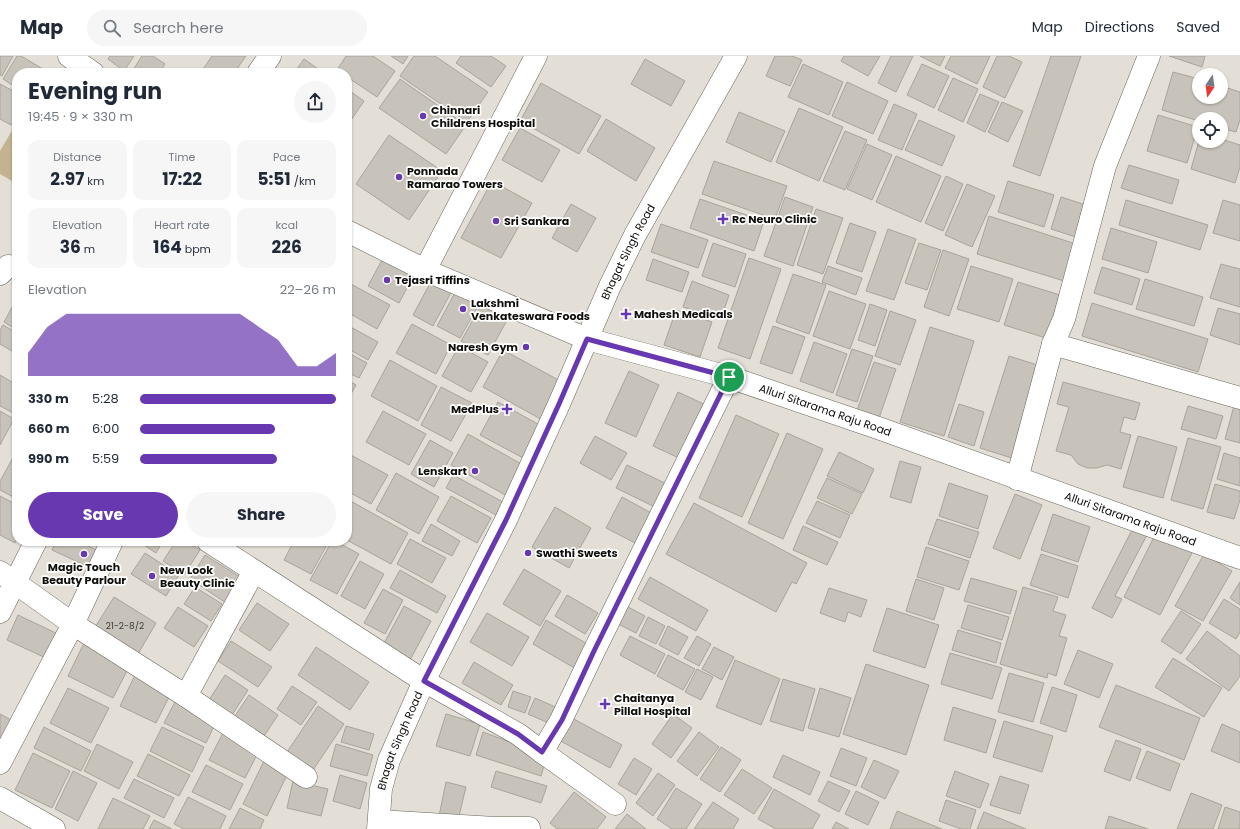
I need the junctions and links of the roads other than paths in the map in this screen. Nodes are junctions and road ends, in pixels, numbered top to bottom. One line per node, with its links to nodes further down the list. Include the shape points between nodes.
1 (270, 56): 5 (street)
2 (536, 56): 8 (street)
3 (736, 56): 10 (street, Bhagat Singh Road, via 635,235)
4 (1150, 56): 11 (street, via 1105,166 1064,319)
5 (262, 68)
6 (352, 234): 8 (street, Alluri Sitarama Raju Road)
7 (12, 266): 9 (street, via 8,266)
8 (425, 270): 10 (street, Alluri Sitarama Raju Road)
9 (0, 274)
10 (587, 339): 12 (street, Alluri Sitarama Raju Road); 23 (street, Bhagat Singh Road, via 506,520)
11 (1053, 344): 13 (street); 14 (street)
12 (729, 377): 14 (street, Alluri Sitarama Raju Road); 25 (street, via 562,720)
13 (1240, 398)
14 (1017, 479): 18 (street, Alluri Sitarama Raju Road)
15 (32, 546): 20 (street)
16 (110, 546): 22 (street)
17 (216, 546): 19 (street)
18 (1240, 558)
19 (254, 571): 23 (street); 24 (street)
20 (7, 578): 21 (street); 22 (street)
21 (0, 612)
22 (73, 624): 24 (street); 26 (street)
23 (424, 681): 25 (street, via 518,734); 30 (street, Bhagat Singh Road, via 389,760 381,789)
24 (186, 696): 27 (street)
25 (542, 752): 29 (street)
26 (0, 763)
27 (306, 777)
28 (0, 798): 33 (street)
29 (615, 804)
30 (379, 825): 31 (street)
31 (494, 828): 32 (street)
32 (529, 828)
33 (54, 829)

